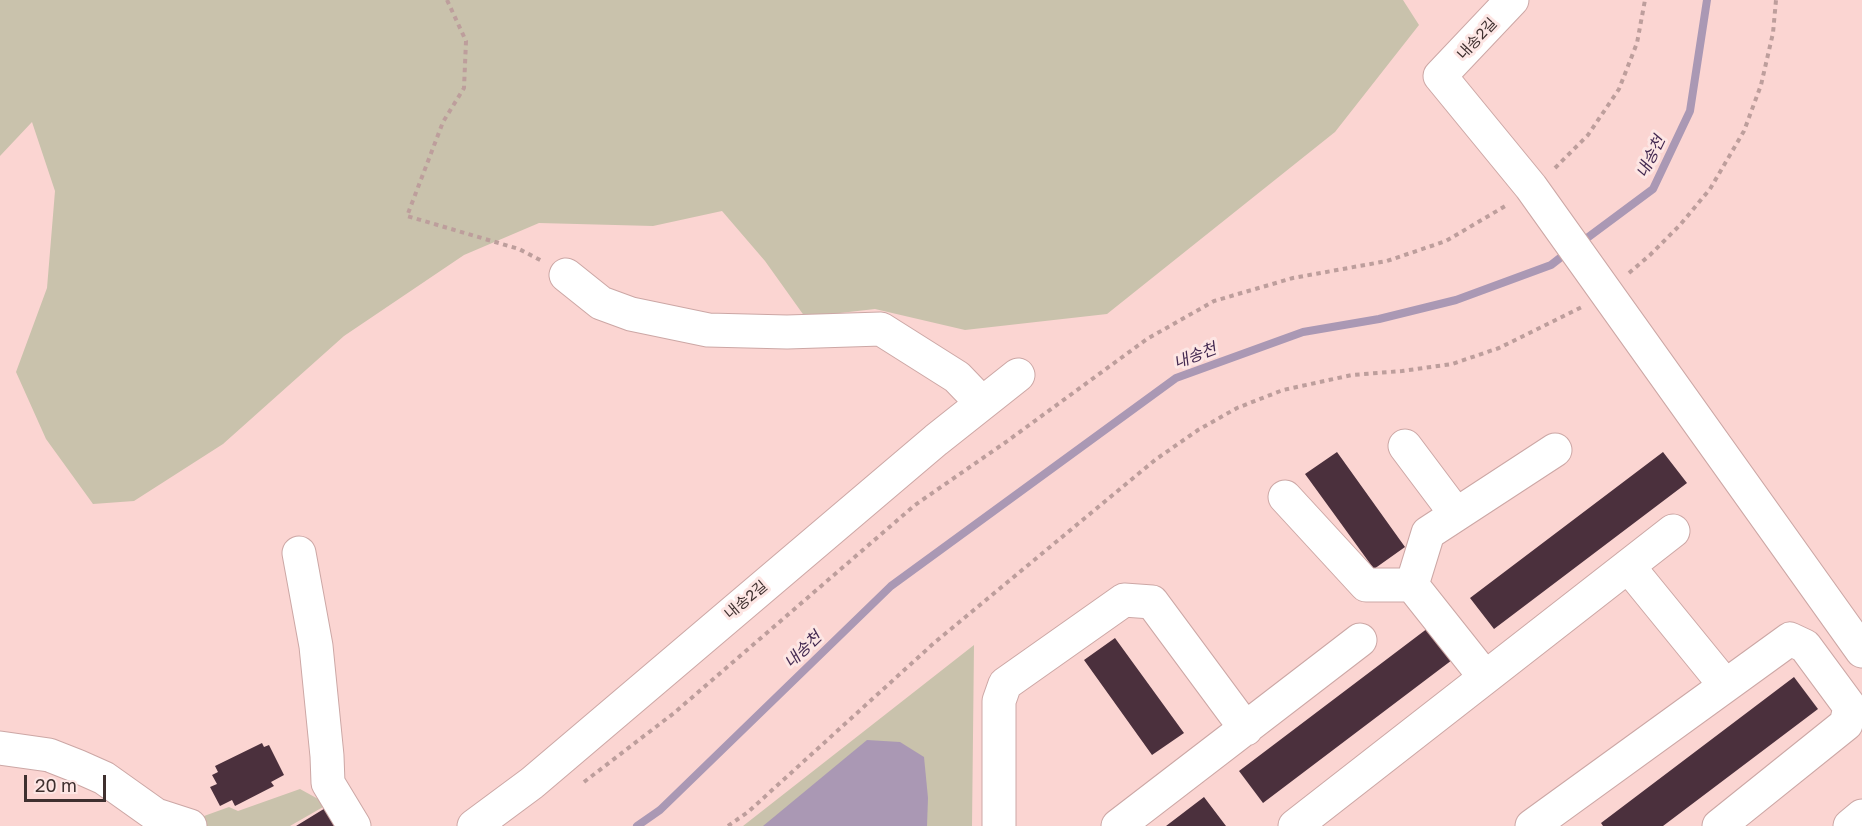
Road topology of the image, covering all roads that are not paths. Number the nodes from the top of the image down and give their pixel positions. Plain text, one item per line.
1 (1512, 0) edge
2 (566, 275) road end
3 (1018, 375) dead end
4 (982, 403) junction
5 (1405, 446) dead end
6 (1555, 450) dead end
7 (1286, 498) dead end
8 (1456, 514) junction
9 (1672, 531) dead end
10 (299, 553) dead end
11 (1628, 566) junction
12 (1412, 585) junction
13 (1360, 640) dead end
14 (1862, 651) edge
15 (1485, 677) junction
16 (1725, 685) junction
17 (1246, 729) junction
18 (0, 748) edge
19 (1862, 816) edge
20 (190, 826) edge
21 (354, 826) edge
22 (474, 826) edge
23 (999, 826) edge
24 (1118, 826) edge
25 (1295, 826) edge
26 (1533, 826) edge
27 (1719, 826) edge
28 (1850, 826) edge

1 - 14 street, 내송2길
2 - 4 street
3 - 4 street, 내송2길
4 - 22 street, 내송2길
5 - 8 street
6 - 8 street
7 - 12 street
8 - 12 street
9 - 11 street
10 - 21 street
11 - 15 street
11 - 16 street
12 - 15 street
13 - 17 street
15 - 25 street
16 - 26 street
16 - 27 street
17 - 23 street
17 - 24 street
18 - 20 street
19 - 28 street

